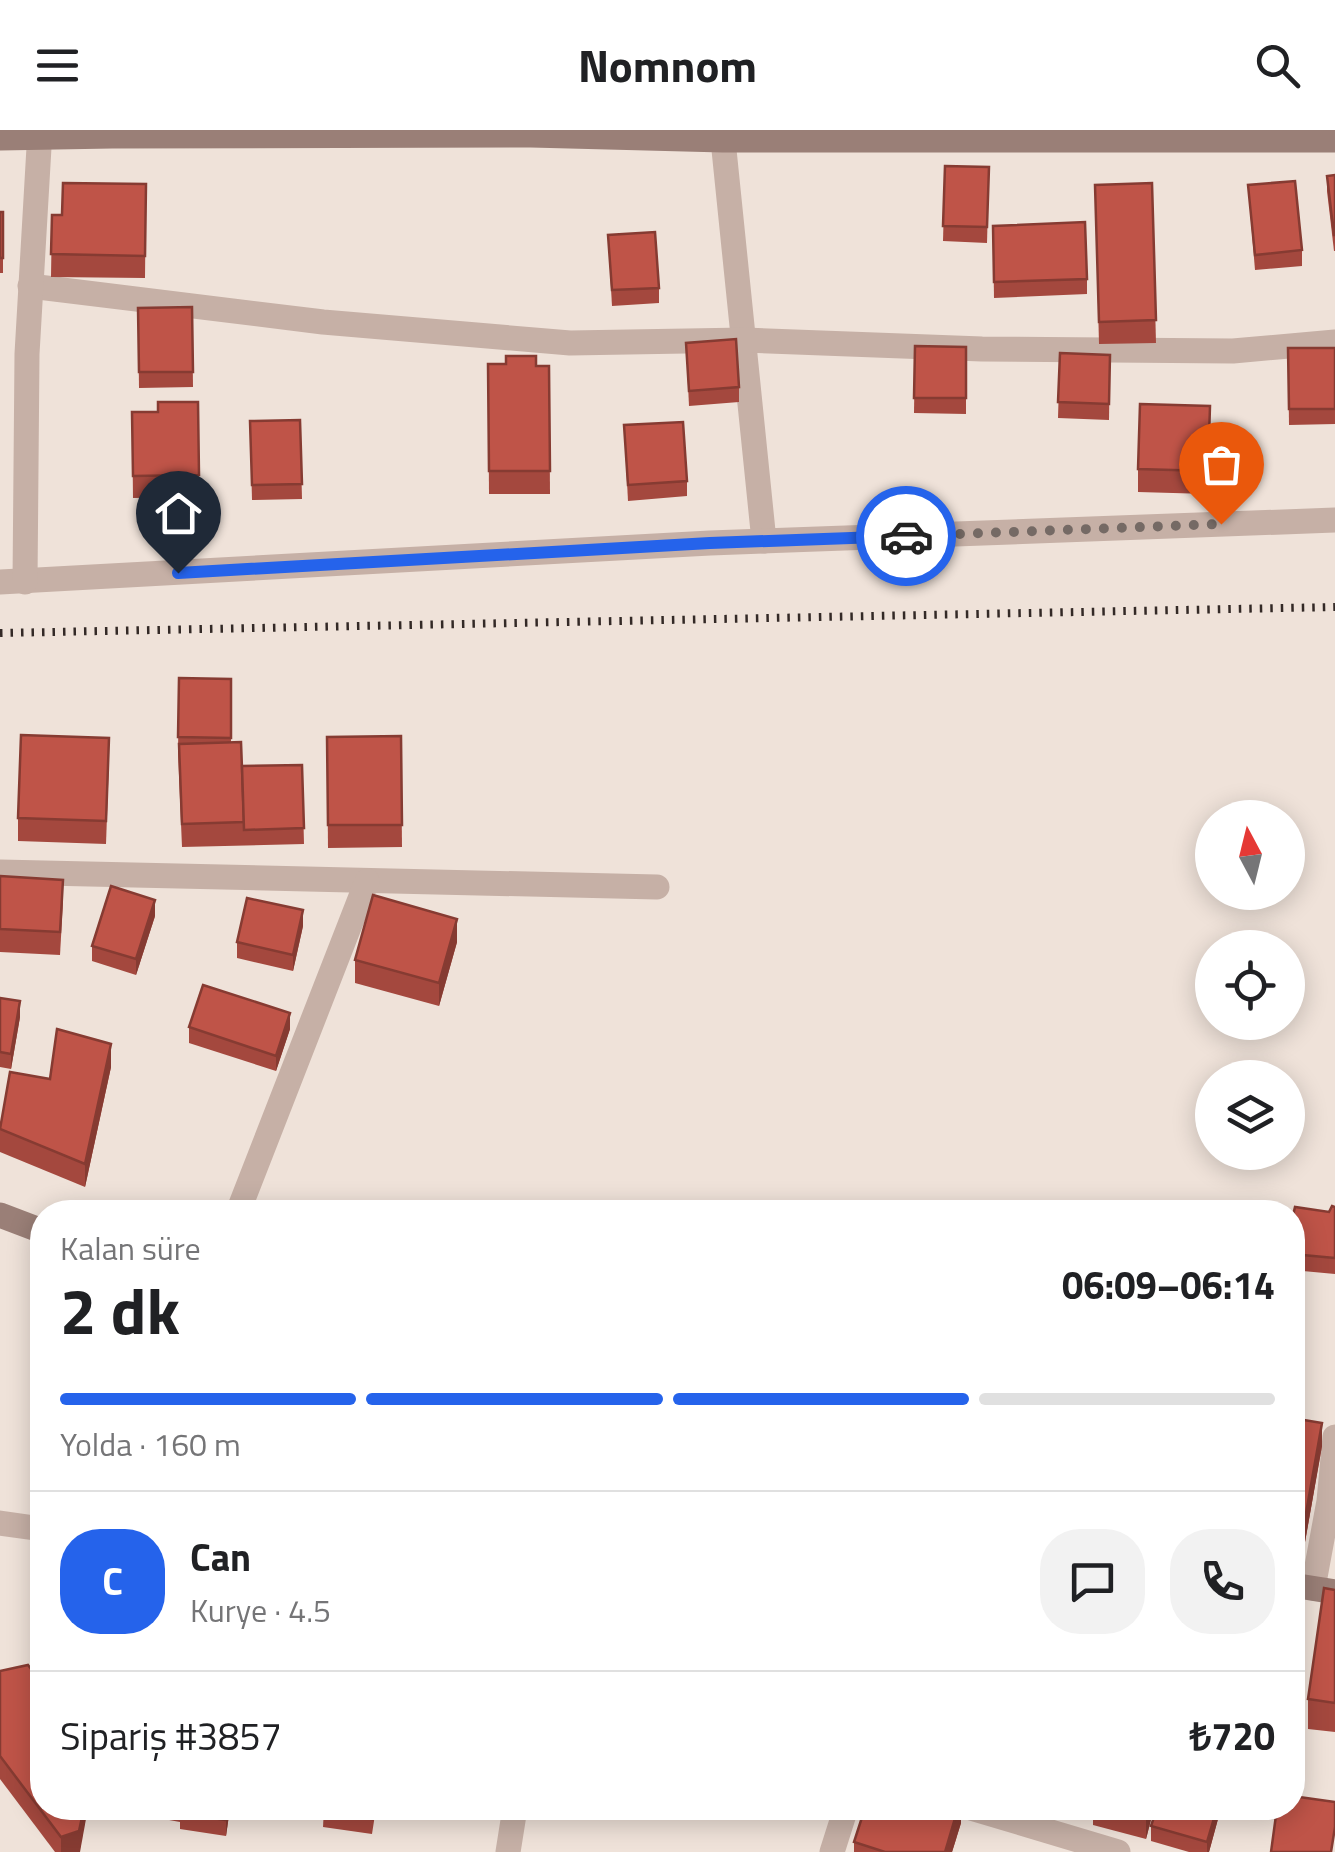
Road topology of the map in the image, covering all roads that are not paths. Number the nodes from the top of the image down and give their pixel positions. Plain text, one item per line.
1 (41, 134) edge
2 (978, 136) edge
3 (0, 138) edge
4 (724, 140) junction
5 (1335, 140) edge
6 (30, 286) junction
7 (745, 340) junction
8 (1335, 342) edge
9 (27, 354) junction
10 (0, 355) edge
11 (1335, 520) edge
12 (764, 541) junction
13 (13, 582) edge
14 (0, 872) edge
15 (367, 881) junction
16 (656, 888) dead end
17 (243, 1200) edge
18 (0, 1215) edge
19 (30, 1226) edge
20 (1335, 1437) edge
21 (0, 1523) edge
22 (30, 1527) edge
23 (1314, 1588) edge
24 (513, 1820) edge
25 (842, 1820) edge
26 (997, 1820) edge
27 (1045, 1842) edge
28 (508, 1852) edge
29 (832, 1852) edge
30 (1118, 1852) edge

1 - 3 street
1 - 4 street
1 - 6 street
2 - 4 street
2 - 5 street
4 - 7 street
6 - 7 street
6 - 9 street
7 - 8 street
7 - 12 street
9 - 10 street
9 - 13 street
11 - 12 street
12 - 13 street
14 - 15 street
15 - 16 street
15 - 17 street
18 - 19 street
20 - 23 street
21 - 22 street
24 - 28 street
25 - 29 street
26 - 27 street
27 - 30 street

